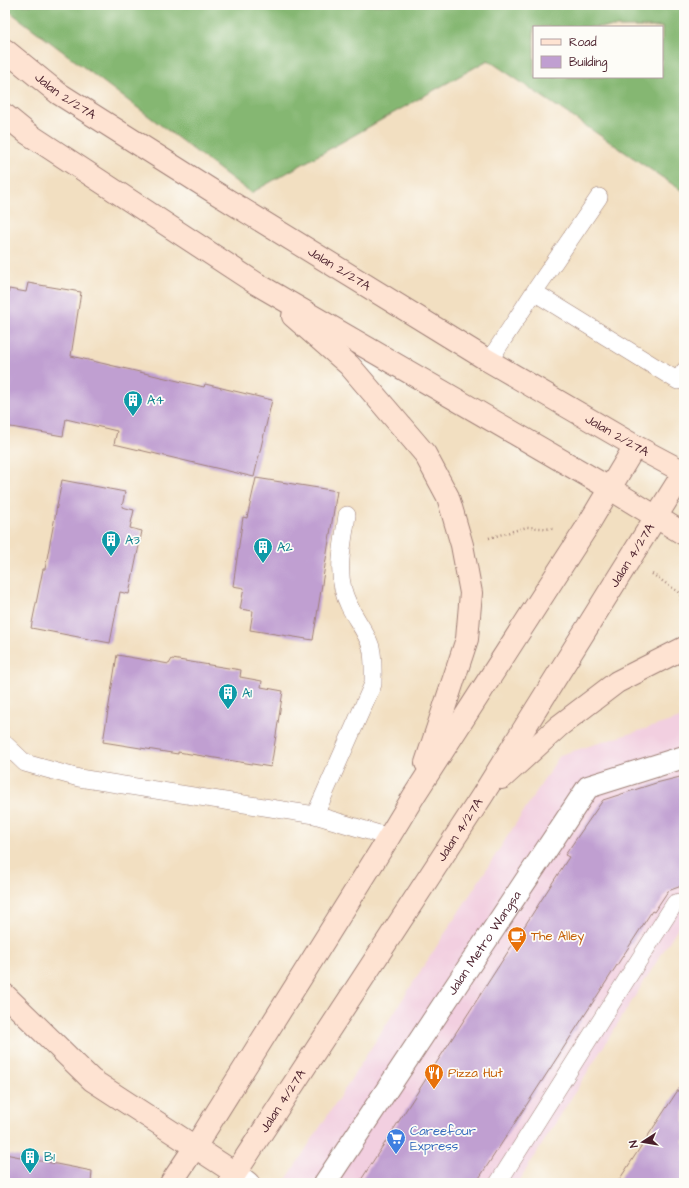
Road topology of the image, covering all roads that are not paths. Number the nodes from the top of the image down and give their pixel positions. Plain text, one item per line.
1 (5, 50) edge
2 (5, 115) edge
3 (599, 197) dead end
4 (257, 284) junction
5 (534, 292) junction
6 (489, 361) junction
7 (684, 371) edge
8 (635, 446) junction
9 (684, 472) edge
10 (609, 488) junction
11 (346, 515) dead end
12 (656, 517) junction
13 (684, 534) edge
14 (684, 648) edge
15 (5, 744) edge
16 (684, 757) edge
17 (415, 794) junction
18 (482, 796) junction
19 (315, 815) junction
20 (389, 838) junction
21 (684, 900) edge
22 (5, 995) edge
23 (195, 1147) junction
24 (237, 1180) edge
25 (171, 1183) edge
26 (325, 1183) edge
27 (498, 1183) edge

1 - 6 main road, Jalan 2/27A
2 - 4 main road
3 - 5 lane
4 - 10 main road
4 - 17 main road
5 - 6 lane
5 - 7 lane
6 - 8 main road, Jalan 2/27A
8 - 9 main road, Jalan 2/27A
8 - 10 main road
9 - 12 main road, Jalan 4/27A
10 - 12 main road
10 - 17 main road
11 - 19 lane
12 - 13 main road
12 - 18 main road, Jalan 4/27A
14 - 18 main road
15 - 19 lane
16 - 26 street, Jalan Metro Wangsa
17 - 20 main road
18 - 24 main road, Jalan 4/27A
19 - 20 lane
20 - 23 main road
21 - 27 lane
22 - 23 main road
23 - 24 main road
23 - 25 main road

